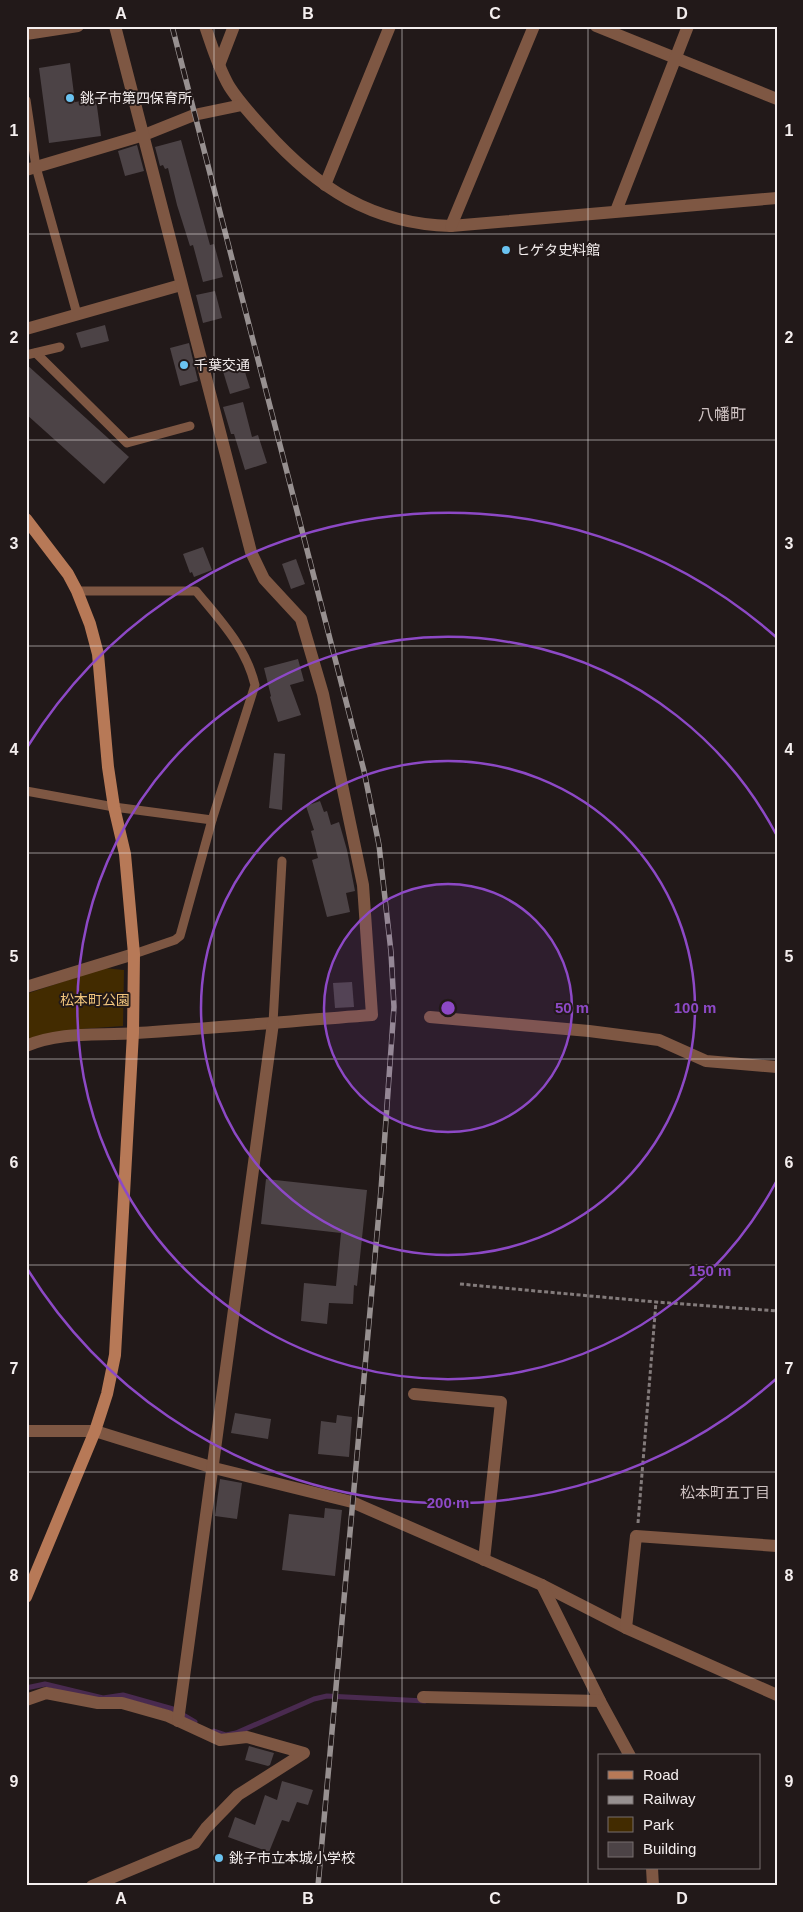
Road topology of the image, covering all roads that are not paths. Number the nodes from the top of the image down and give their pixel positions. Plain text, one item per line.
1 (78, 26) edge
2 (115, 26) edge
3 (205, 26) edge
4 (234, 26) edge
5 (390, 26) edge
6 (534, 26) edge
7 (596, 26) edge
8 (688, 26) edge
9 (26, 34) edge
10 (675, 58) junction
11 (219, 65) junction
12 (777, 99) edge
13 (26, 100) edge
14 (242, 105) junction
15 (144, 135) junction
16 (31, 169) edge
17 (324, 186) junction
18 (777, 198) edge
19 (616, 211) junction
20 (451, 226) junction
21 (181, 285) junction
22 (77, 314) junction
23 (26, 329) edge
24 (60, 347) dead end
25 (36, 353) junction
26 (26, 355) edge
27 (190, 426) dead end
28 (26, 519) edge
29 (78, 591) junction
30 (26, 791) edge
31 (114, 807) junction
32 (212, 820) junction
33 (282, 861) dead end
34 (134, 954) junction
35 (26, 987) edge
36 (430, 1017) dead end
37 (273, 1023) junction
38 (133, 1034) junction
39 (26, 1046) edge
40 (777, 1067) edge
41 (414, 1394) dead end
42 (26, 1431) edge
43 (95, 1431) junction
44 (214, 1468) junction
45 (777, 1546) edge
46 (484, 1560) junction
47 (542, 1584) junction
48 (26, 1597) edge
49 (626, 1628) junction
50 (777, 1695) edge
51 (423, 1697) dead end
52 (26, 1700) edge
53 (600, 1701) junction
54 (178, 1720) junction
55 (629, 1754) edge
56 (652, 1870) edge
57 (92, 1886) edge
58 (653, 1886) edge

1 - 9 street
2 - 15 street
3 - 11 street
4 - 11 street
5 - 17 street
6 - 20 street
7 - 10 street
8 - 10 street
10 - 12 street
10 - 19 street
11 - 14 street
13 - 16 lane
14 - 15 street
14 - 17 street
15 - 16 street
15 - 21 street
16 - 22 lane
17 - 20 street
18 - 19 street
19 - 20 street
21 - 22 street
21 - 37 street
22 - 23 street
24 - 25 lane
25 - 26 lane
25 - 27 lane
28 - 29 street
29 - 31 street
29 - 32 lane
30 - 31 lane
31 - 32 lane
31 - 34 street
32 - 34 lane
33 - 37 lane
34 - 35 street
34 - 38 street
36 - 40 street
37 - 38 street
37 - 44 street
38 - 39 street
38 - 43 street
41 - 46 street
42 - 43 street
43 - 44 street
43 - 48 street
44 - 46 street
44 - 54 street
45 - 49 street
46 - 47 street
47 - 49 street
47 - 53 street
49 - 50 street
51 - 53 street
52 - 54 street
53 - 55 street
54 - 57 street
56 - 58 street

